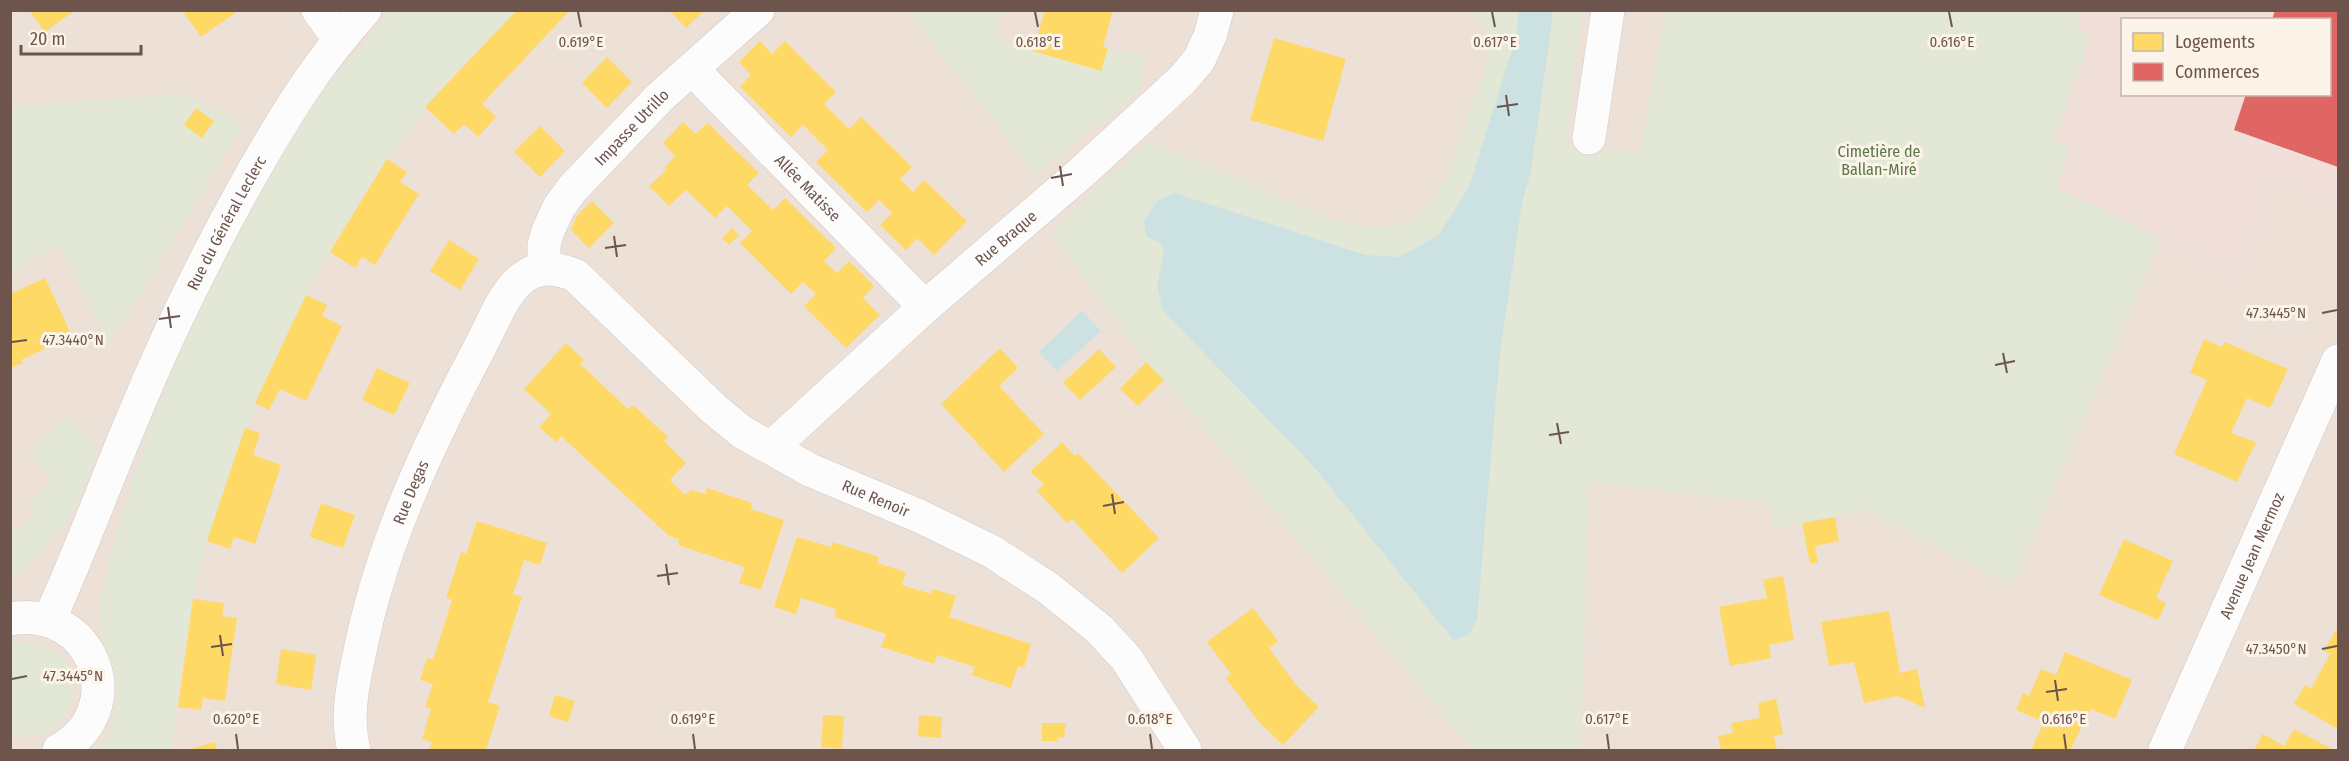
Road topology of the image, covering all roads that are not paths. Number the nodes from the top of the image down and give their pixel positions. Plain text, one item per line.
1 (318, 10) edge
2 (365, 10) edge
3 (758, 10) edge
4 (1217, 10) edge
5 (1608, 10) edge
6 (339, 39) junction
7 (692, 69) junction
8 (1589, 138) dead end
9 (544, 268) junction
10 (925, 307) junction
11 (2338, 361) edge
12 (771, 448) junction
13 (10, 619) edge
14 (49, 620) junction
15 (68, 748) edge
16 (354, 750) edge
17 (1185, 750) edge
18 (2165, 750) edge

1 - 6 street
2 - 6 street, Rue du Général Leclerc
3 - 7 street, Impasse Utrillo
4 - 10 street, Rue Braque
5 - 8 street
6 - 14 street, Rue du Général Leclerc
7 - 9 street, Impasse Utrillo
7 - 10 street, Allée Matisse
9 - 12 street, Rue Renoir
9 - 16 street, Rue Degas
10 - 12 street, Rue Braque
11 - 18 street, Avenue Jean Mermoz
12 - 17 street, Rue Renoir
13 - 14 street
14 - 15 street

